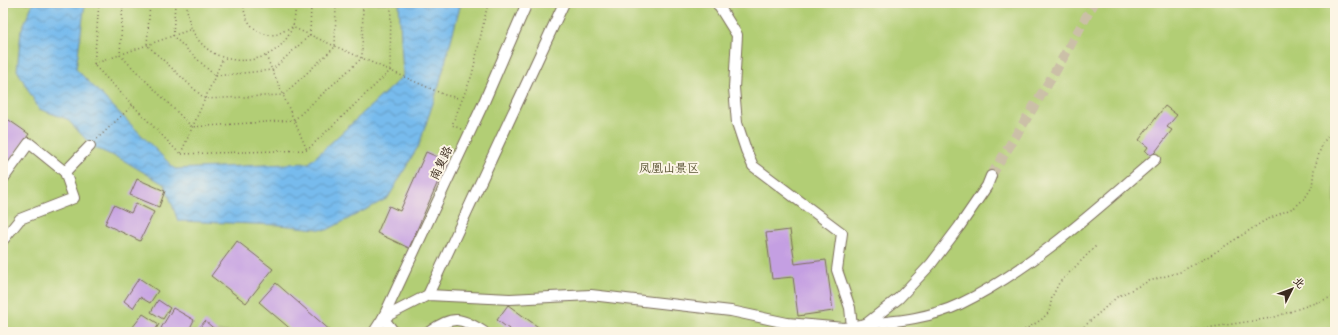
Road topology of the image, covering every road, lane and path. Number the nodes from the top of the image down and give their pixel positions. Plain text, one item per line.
1 (98, 3) edge
2 (123, 3) edge
3 (150, 3) edge
4 (175, 3) edge
5 (188, 3) edge
6 (244, 3) edge
7 (296, 3) edge
8 (311, 3) edge
9 (336, 3) edge
10 (362, 3) edge
11 (390, 3) edge
12 (488, 3) edge
13 (527, 3) edge
14 (564, 3) edge
15 (717, 3) edge
16 (292, 27) junction
17 (192, 29) junction
18 (310, 35) junction
19 (173, 36) junction
20 (147, 45) junction
21 (335, 47) junction
22 (120, 55) junction
23 (266, 56) junction
24 (223, 58) junction
25 (362, 58) junction
26 (94, 64) junction
27 (272, 70) junction
28 (390, 71) junction
29 (215, 76) junction
30 (283, 95) junction
31 (205, 99) junction
32 (463, 99) junction
33 (133, 105) junction
34 (294, 120) junction
35 (192, 127) junction
36 (1335, 127) edge
37 (469, 134) junction
38 (90, 146) joint
39 (307, 150) junction
40 (180, 154) junction
41 (1155, 159) dead end
42 (65, 172) junction
43 (991, 176) tunnel mouth
44 (3, 179) edge
45 (3, 240) edge
46 (1096, 246) dead end
47 (428, 295) junction
48 (1335, 296) edge
49 (383, 318) junction
50 (866, 324) junction
51 (852, 327) junction
52 (374, 332) edge
53 (394, 332) edge
54 (429, 332) edge
55 (484, 332) edge
56 (1021, 332) edge
57 (1078, 332) edge
58 (1180, 332) edge

1 - 26 path
2 - 22 path
3 - 20 path
4 - 19 path
5 - 17 path
6 - 16 path
7 - 16 path
8 - 18 path
9 - 21 path
10 - 25 path
11 - 28 path
12 - 32 path
13 - 37 street, 南复路
14 - 47 street
15 - 51 street
16 - 18 path
16 - 23 path
17 - 19 path
17 - 24 path
18 - 21 path
18 - 27 path
19 - 20 path
19 - 29 path
20 - 22 path
20 - 31 path
21 - 25 path
21 - 30 path
22 - 26 path
22 - 35 path
23 - 24 path
23 - 27 path
24 - 29 path
25 - 28 path
25 - 34 path
26 - 33 path
27 - 29 path
27 - 30 path
28 - 32 path
28 - 39 path
29 - 31 path
30 - 31 path
30 - 34 path
31 - 35 path
32 - 37 path
33 - 38 path
33 - 40 path
34 - 35 path
34 - 39 path
35 - 40 path
36 - 57 path
37 - 49 street, 南复路
38 - 42 street
39 - 40 path
41 - 50 street
42 - 44 street
42 - 45 street
43 - 50 street
46 - 56 path
47 - 49 street
47 - 51 street
48 - 58 path
49 - 52 street, 南复路
49 - 53 street
50 - 51 street
54 - 55 street

